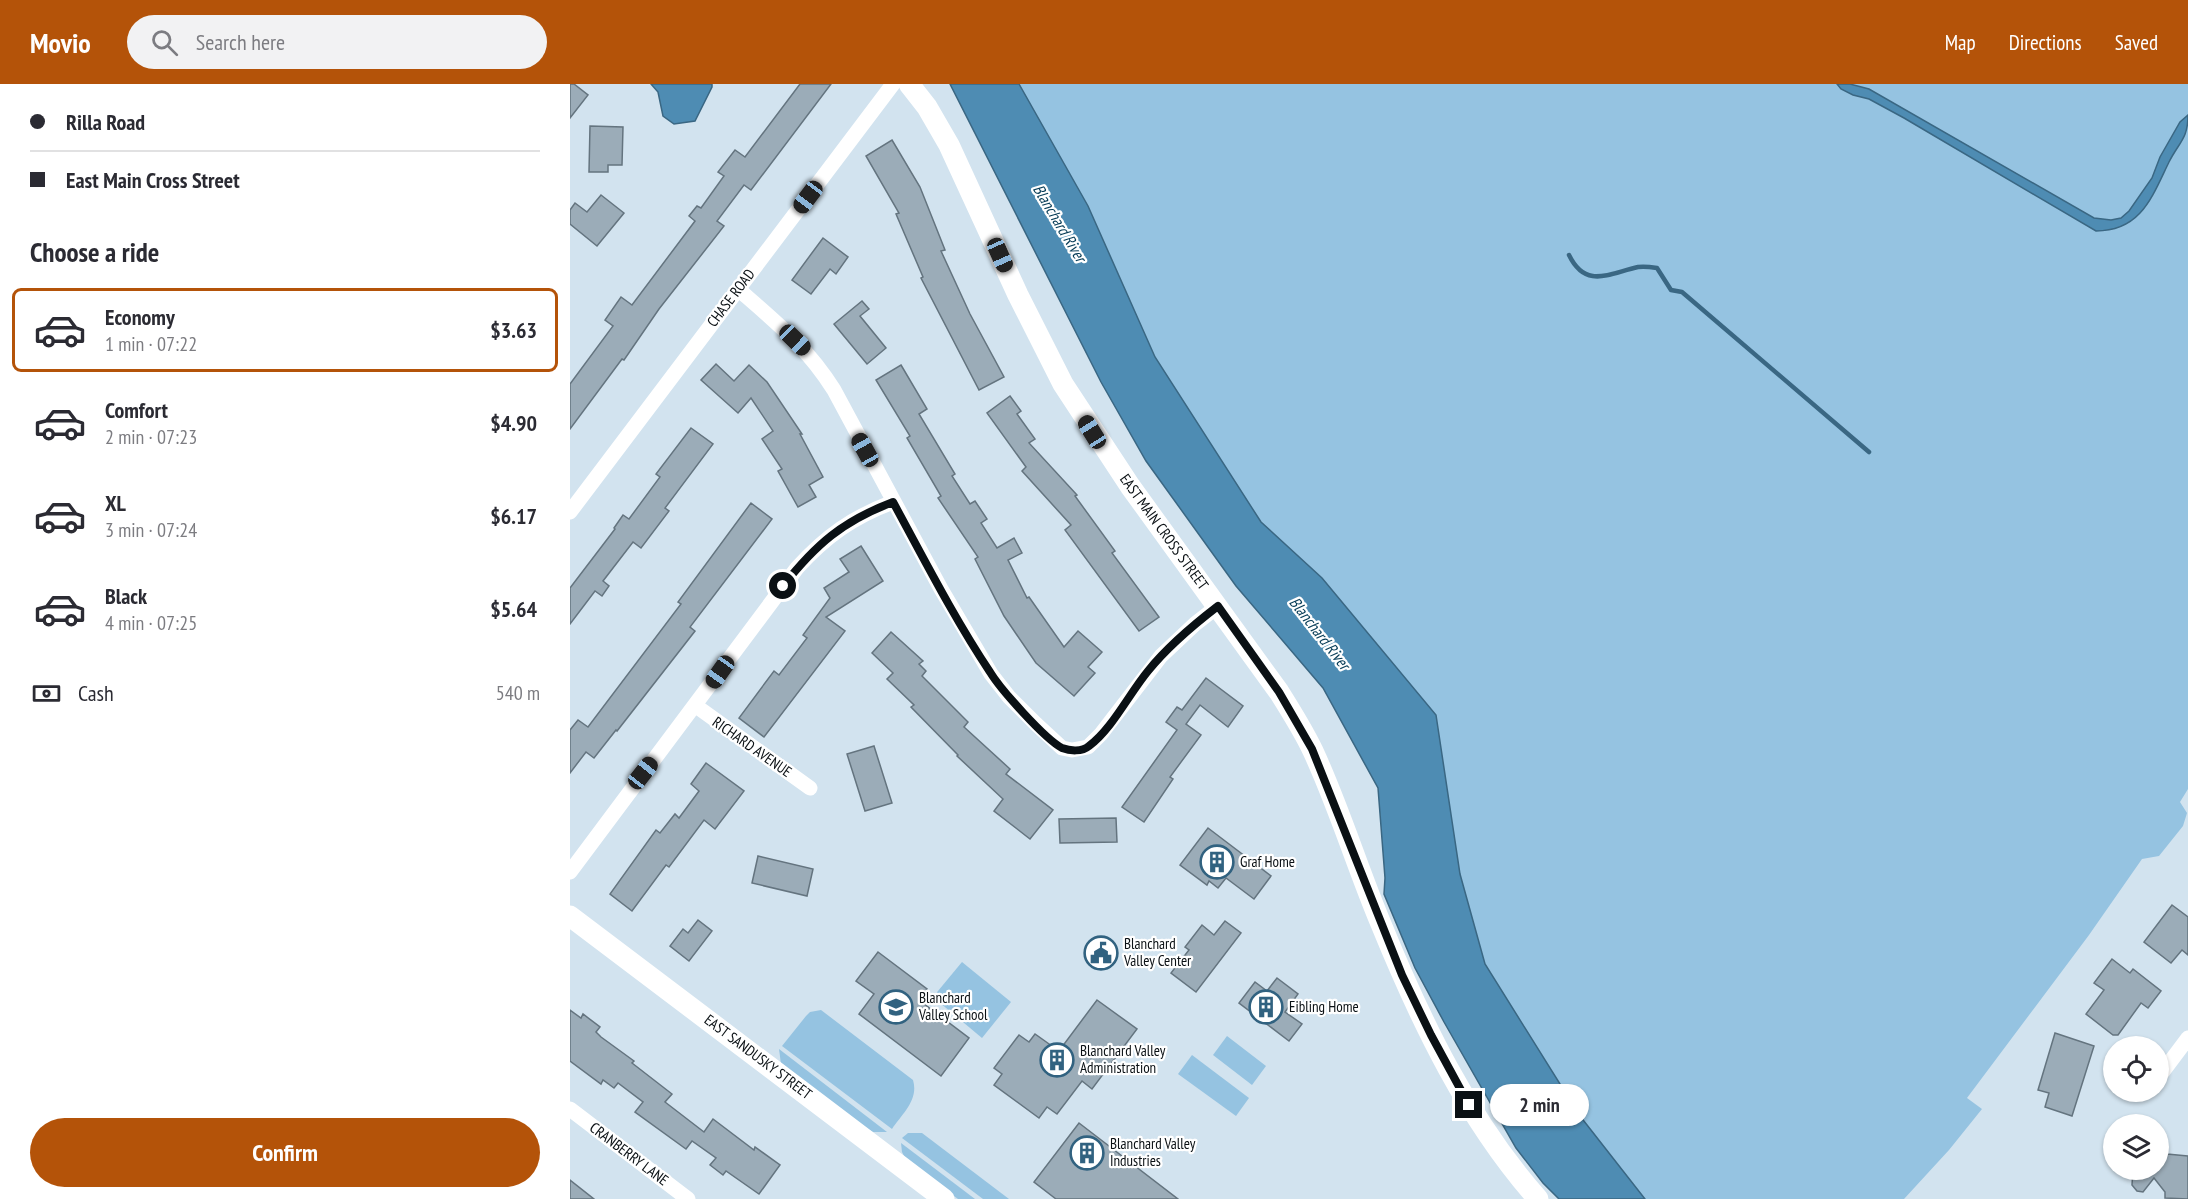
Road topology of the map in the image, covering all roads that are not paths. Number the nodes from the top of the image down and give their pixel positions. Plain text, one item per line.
1 (893, 84) edge
2 (909, 84) edge
3 (738, 289) junction
4 (893, 502) junction
5 (572, 505) edge
6 (1218, 606) junction
7 (696, 706) junction
8 (810, 788) dead end
9 (570, 872) edge
10 (570, 916) edge
11 (2188, 1038) edge
12 (2169, 1063) edge
13 (570, 1109) edge
14 (688, 1199) edge
15 (944, 1199) edge
16 (1538, 1199) edge

1 - 3 street, CHASE ROAD
2 - 6 main road, EAST MAIN CROSS STREET
3 - 4 street
3 - 5 street, CHASE ROAD
4 - 6 street
4 - 7 street
6 - 16 main road, EAST MAIN CROSS STREET
7 - 8 street, RICHARD AVENUE
7 - 9 street
10 - 15 main road, EAST SANDUSKY STREET
11 - 12 street
13 - 14 street, CRANBERRY LANE

